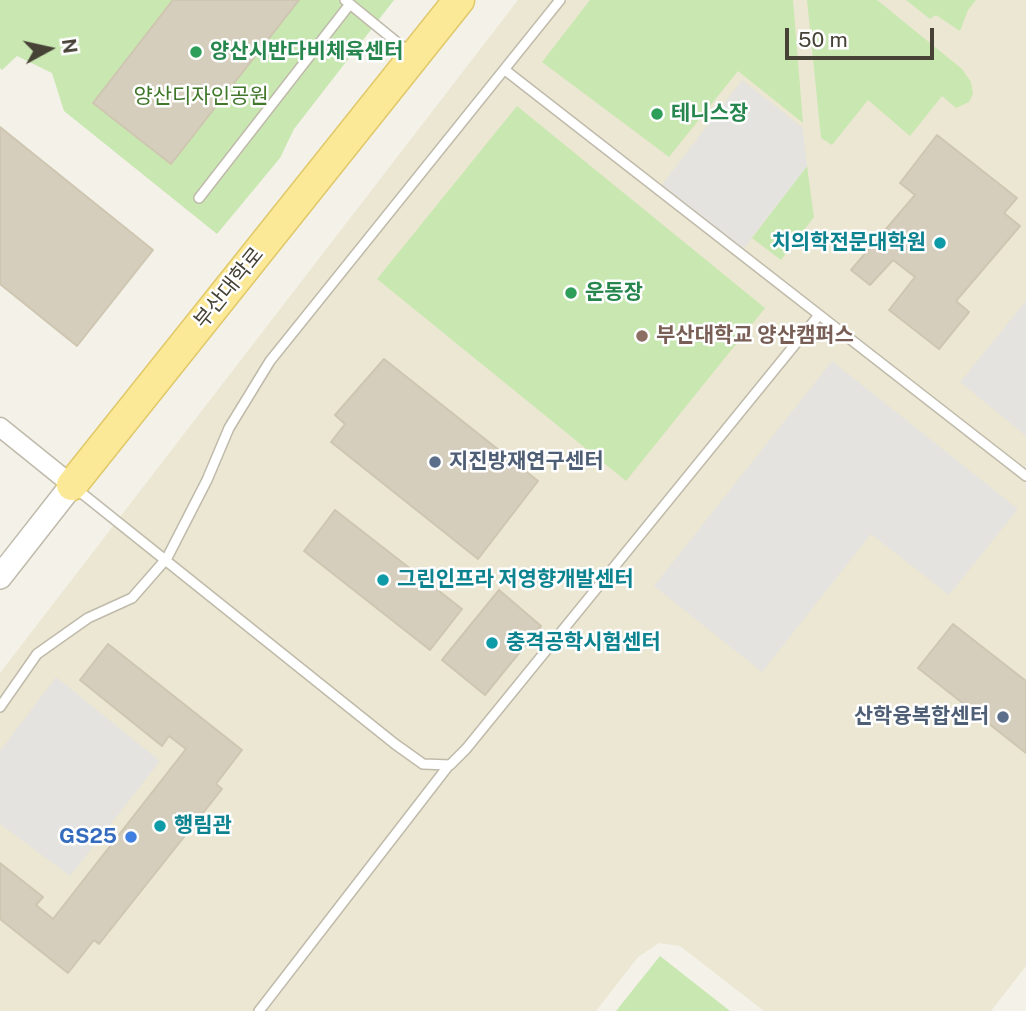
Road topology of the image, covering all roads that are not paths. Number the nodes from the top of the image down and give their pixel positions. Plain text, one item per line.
1 (459, 0) edge
2 (560, 0) edge
3 (347, 2) edge
4 (414, 56) junction
5 (505, 70) junction
6 (199, 198) dead end
7 (819, 315) junction
8 (0, 427) edge
9 (1026, 476) edge
10 (72, 485) junction
11 (167, 558) junction
12 (0, 577) edge
13 (0, 707) edge
14 (449, 765) junction
15 (260, 1011) edge

1 - 4 main road, 부산대학로
2 - 5 lane
3 - 4 lane
3 - 6 lane
4 - 10 main road, 부산대학로
5 - 7 lane
5 - 11 lane
7 - 9 lane
7 - 14 lane
8 - 10 street
10 - 11 lane
10 - 12 street, 부산대학로
11 - 13 lane
11 - 14 lane
14 - 15 lane

